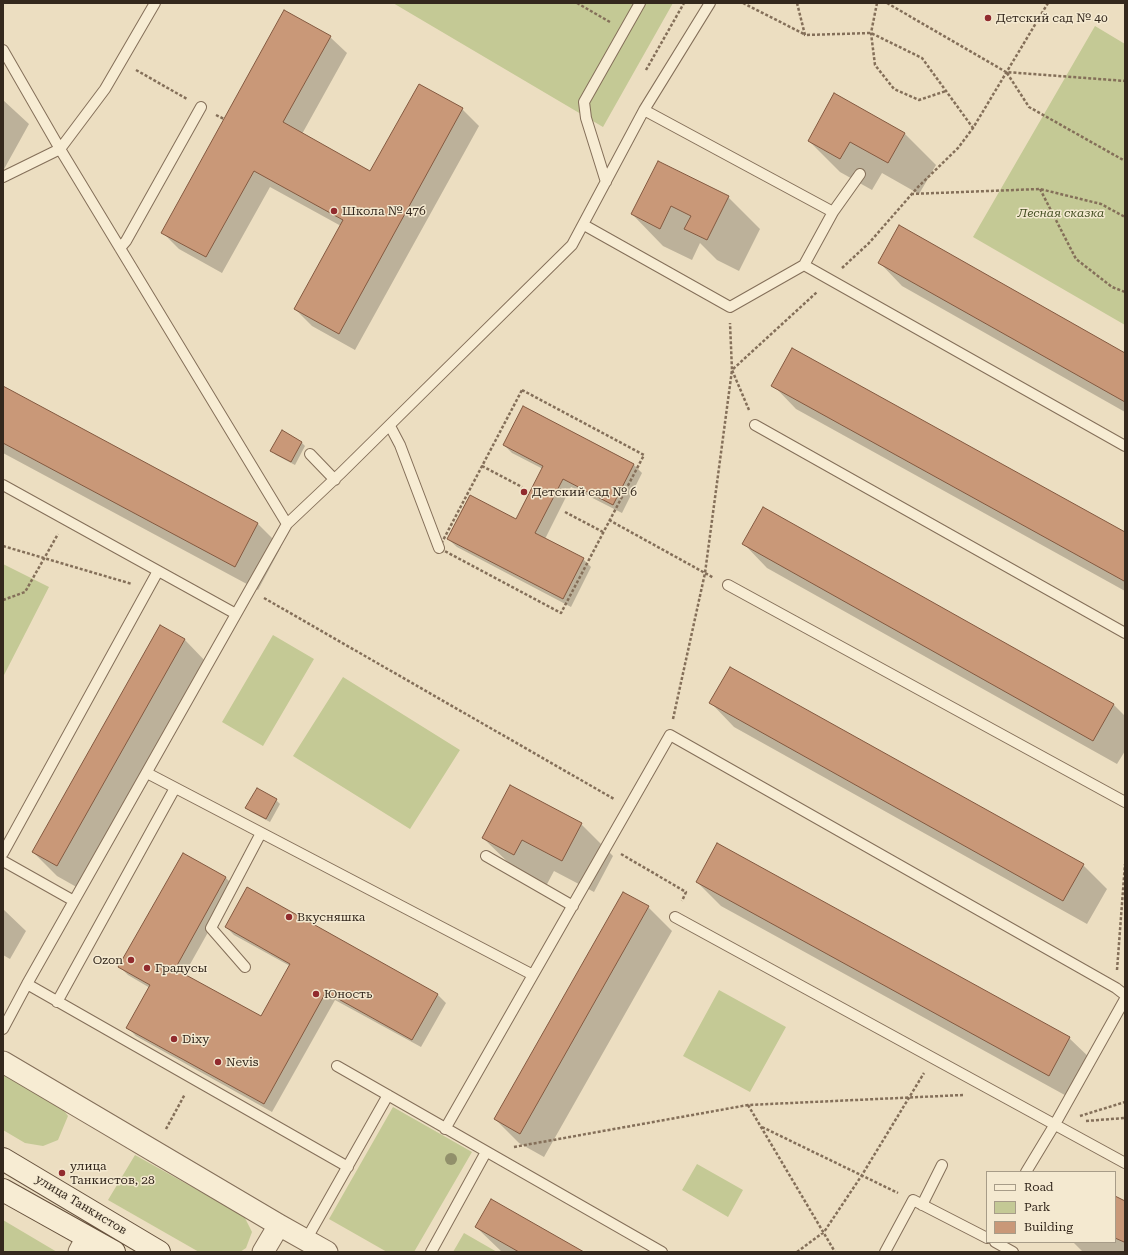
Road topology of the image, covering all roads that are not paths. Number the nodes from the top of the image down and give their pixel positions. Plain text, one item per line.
1 (155, 3) edge
2 (640, 3) edge
3 (710, 3) edge
4 (3, 50) edge
5 (201, 107) road end
6 (644, 110) junction
7 (60, 149) junction
8 (860, 174) dead end
9 (3, 178) edge
10 (606, 182) junction
11 (833, 212) junction
12 (584, 225) junction
13 (120, 248) junction
14 (804, 265) junction
15 (755, 425) road end
16 (390, 426) junction
17 (1125, 446) edge
18 (310, 454) dead end
19 (335, 480) junction
20 (3, 485) edge
21 (288, 524) junction
22 (438, 548) road end
23 (158, 571) junction
24 (728, 585) road end
25 (236, 614) junction
26 (1125, 633) edge
27 (147, 774) junction
28 (175, 788) junction
29 (1125, 802) edge
30 (261, 834) junction
31 (3, 853) edge
32 (486, 856) dead end
33 (3, 861) edge
34 (74, 901) junction
35 (573, 906) junction
36 (675, 917) road end
37 (245, 966) dead end
38 (533, 975) junction
39 (27, 984) junction
40 (1125, 995) edge
41 (1125, 999) edge
42 (57, 1002) junction
43 (3, 1029) edge
44 (3, 1062) edge
45 (337, 1066) dead end
46 (388, 1095) junction
47 (1055, 1124) junction
48 (445, 1129) junction
49 (486, 1152) junction
50 (3, 1158) edge
51 (1125, 1163) edge
52 (942, 1165) dead end
53 (348, 1167) junction
54 (1027, 1171) edge
55 (3, 1190) edge
56 (917, 1202) junction
57 (279, 1225) junction
58 (986, 1237) edge
59 (306, 1240) junction
60 (997, 1243) edge
61 (83, 1244) edge
62 (114, 1252) edge
63 (159, 1252) edge
64 (263, 1252) edge
65 (327, 1252) edge
66 (432, 1252) edge
67 (662, 1252) edge
68 (885, 1252) edge
69 (1013, 1252) edge

1 - 7 lane
2 - 10 lane
3 - 6 lane
4 - 7 lane
5 - 13 lane
6 - 10 lane
6 - 11 lane
7 - 9 lane
7 - 13 lane
8 - 11 lane
10 - 12 lane
11 - 14 lane
12 - 14 lane
12 - 16 lane
13 - 21 lane
14 - 17 lane
15 - 26 lane
16 - 19 lane
16 - 22 lane
18 - 19 lane
19 - 21 lane
20 - 23 lane
21 - 25 lane
23 - 25 lane
23 - 31 lane
24 - 29 lane
25 - 27 lane
27 - 28 lane
27 - 34 lane
28 - 30 lane
28 - 42 lane
30 - 37 lane
30 - 38 lane
32 - 35 lane
33 - 34 lane
34 - 39 lane
35 - 38 lane
35 - 40 lane
36 - 47 lane
38 - 48 lane
39 - 42 lane
39 - 43 lane
41 - 47 lane
42 - 53 lane
44 - 57 street
45 - 46 lane
46 - 48 lane
46 - 53 lane
47 - 51 lane
47 - 54 lane
48 - 49 lane
49 - 66 lane
49 - 67 lane
50 - 63 main road, улица Танкистов
52 - 56 lane
53 - 59 lane
55 - 61 main road, улица Танкистов
56 - 58 lane
56 - 68 lane
57 - 59 street
57 - 64 street
59 - 65 street
60 - 69 lane
61 - 62 main road, улица Танкистов

